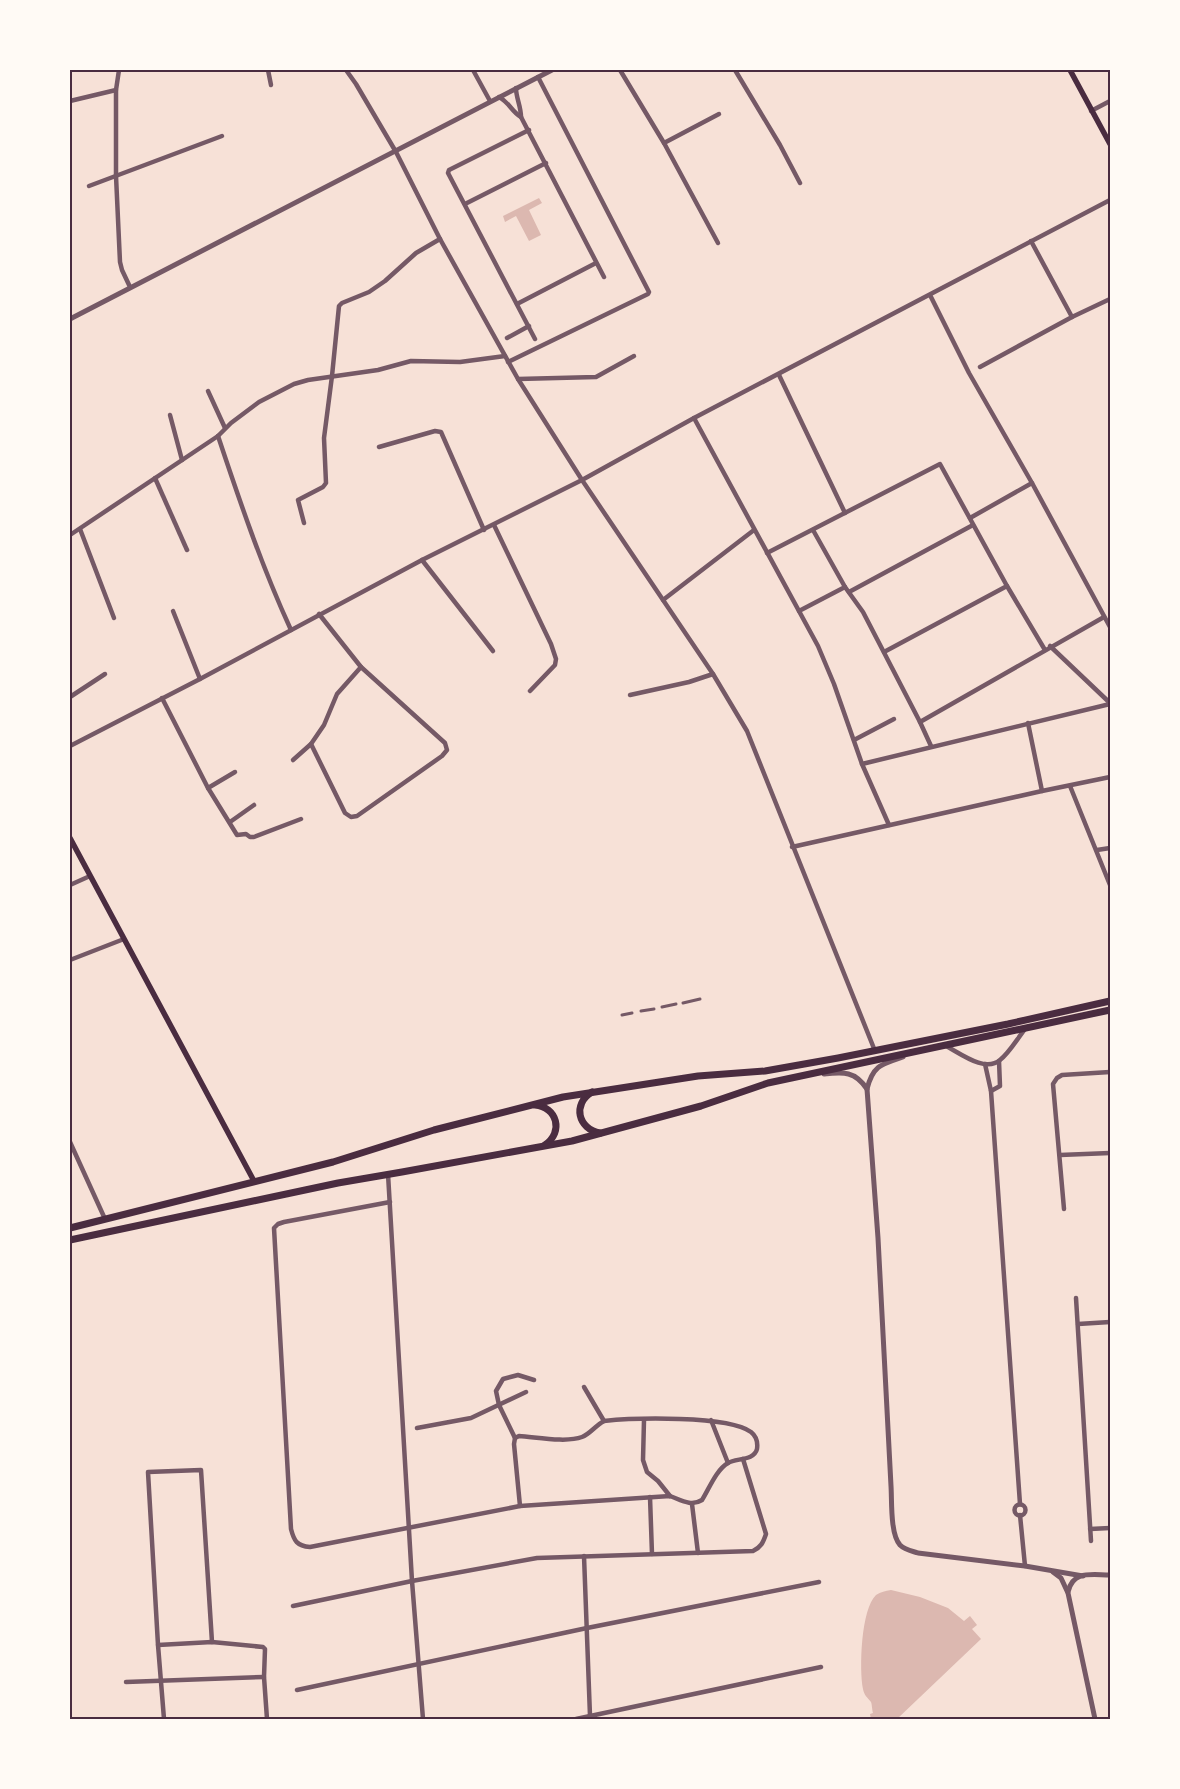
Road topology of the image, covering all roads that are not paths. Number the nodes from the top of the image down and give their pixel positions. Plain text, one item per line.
1 (119, 70) edge
2 (268, 70) edge
3 (346, 70) edge
4 (473, 70) edge
5 (551, 70) edge
6 (620, 70) edge
7 (735, 70) edge
8 (1070, 70) edge
9 (538, 77) junction
10 (271, 85) dead end
11 (516, 88) junction
12 (116, 90) junction
13 (499, 97) junction
14 (70, 101) edge
15 (490, 101) junction
16 (1110, 101) edge
17 (521, 108) junction
18 (1091, 111) junction
19 (514, 112) junction
20 (718, 114) dead end
21 (521, 117) junction
22 (529, 130) junction
23 (222, 136) dead end
24 (664, 143) junction
25 (1110, 144) edge
26 (396, 152) junction
27 (546, 163) junction
28 (116, 176) junction
29 (800, 183) dead end
30 (89, 186) dead end
31 (1110, 200) edge
32 (465, 204) junction
33 (440, 239) junction
34 (1031, 241) junction
35 (718, 243) dead end
36 (596, 263) junction
37 (604, 277) dead end
38 (130, 287) junction
39 (930, 295) junction
40 (1110, 299) edge
41 (517, 304) junction
42 (71, 316) edge
43 (1072, 317) junction
44 (529, 326) junction
45 (507, 338) dead end
46 (535, 339) dead end
47 (506, 356) junction
48 (634, 356) dead end
49 (508, 362) junction
50 (980, 367) dead end
51 (779, 375) junction
52 (332, 376) junction
53 (518, 379) junction
54 (208, 391) dead end
55 (170, 415) dead end
56 (694, 418) junction
57 (225, 428) junction
58 (218, 436) junction
59 (379, 447) dead end
60 (182, 460) junction
61 (155, 478) junction
62 (582, 480) junction
63 (1032, 483) junction
64 (845, 513) junction
65 (970, 518) junction
66 (304, 523) dead end
67 (494, 525) junction
68 (973, 525) junction
69 (80, 529) junction
70 (484, 530) junction
71 (754, 530) junction
72 (813, 530) junction
73 (70, 535) edge
74 (187, 550) dead end
75 (767, 553) junction
76 (422, 560) junction
77 (1007, 586) junction
78 (845, 587) junction
79 (849, 592) junction
80 (663, 600) junction
81 (173, 611) dead end
82 (799, 611) junction
83 (319, 614) junction
84 (1104, 617) junction
85 (114, 618) dead end
86 (1110, 627) edge
87 (291, 630) junction
88 (1050, 646) junction
89 (1045, 650) junction
90 (493, 651) dead end
91 (884, 652) junction
92 (361, 667) junction
93 (105, 674) dead end
94 (713, 674) junction
95 (200, 679) junction
96 (530, 691) dead end
97 (630, 695) dead end
98 (70, 697) edge
99 (162, 698) junction
100 (1110, 703) edge
101 (894, 719) dead end
102 (920, 722) junction
103 (1028, 723) junction
104 (854, 740) junction
105 (310, 744) junction
106 (70, 746) edge
107 (931, 746) junction
108 (293, 760) dead end
109 (862, 764) junction
110 (235, 772) dead end
111 (1110, 778) edge
112 (1070, 786) junction
113 (208, 788) junction
114 (1042, 791) junction
115 (254, 805) dead end
116 (301, 819) dead end
117 (230, 822) junction
118 (890, 825) junction
119 (70, 838) edge
120 (792, 847) junction
121 (1110, 848) edge
122 (1097, 850) junction
123 (90, 876) junction
124 (70, 885) edge
125 (1110, 885) edge
126 (124, 939) junction
127 (70, 960) edge
128 (700, 999) dead end
129 (1110, 1001) edge
130 (683, 1003) dead end
131 (676, 1004) dead end
132 (662, 1007) dead end
133 (654, 1009) dead end
134 (1110, 1010) edge
135 (642, 1011) dead end
136 (632, 1013) dead end
137 (622, 1015) dead end
138 (1026, 1028) junction
139 (946, 1046) junction
140 (875, 1051) junction
141 (921, 1051) junction
142 (999, 1061) junction
143 (985, 1064) junction
144 (1110, 1072) edge
145 (810, 1074) junction
146 (867, 1089) junction
147 (597, 1090) junction
148 (991, 1091) junction
149 (531, 1105) junction
150 (607, 1132) junction
151 (70, 1142) edge
152 (540, 1147) junction
153 (1110, 1153) edge
154 (1060, 1155) junction
155 (388, 1174) junction
156 (254, 1181) junction
157 (390, 1202) junction
158 (1064, 1209) dead end
159 (105, 1219) junction
160 (70, 1228) edge
161 (70, 1240) edge
162 (1076, 1298) dead end
163 (1110, 1322) edge
164 (1078, 1324) junction
165 (534, 1380) dead end
166 (584, 1387) dead end
167 (526, 1392) dead end
168 (498, 1405) junction
169 (644, 1420) junction
170 (711, 1420) junction
171 (604, 1421) junction
172 (417, 1428) dead end
173 (515, 1438) junction
174 (743, 1459) junction
175 (728, 1463) junction
176 (670, 1496) junction
177 (650, 1497) junction
178 (692, 1504) junction
179 (520, 1506) junction
180 (409, 1527) junction
181 (1110, 1528) edge
182 (1090, 1529) junction
183 (1091, 1541) dead end
184 (698, 1553) junction
185 (652, 1554) junction
186 (584, 1556) junction
187 (1025, 1566) junction
188 (1045, 1570) junction
189 (1110, 1575) edge
190 (1083, 1576) junction
191 (412, 1581) junction
192 (819, 1582) dead end
193 (1068, 1593) junction
194 (293, 1606) dead end
195 (587, 1628) junction
196 (212, 1642) junction
197 (158, 1645) junction
198 (420, 1664) junction
199 (821, 1667) dead end
200 (264, 1677) junction
201 (161, 1681) junction
202 (126, 1682) dead end
203 (297, 1690) dead end
204 (590, 1716) junction
205 (164, 1719) edge
206 (267, 1719) edge
207 (423, 1719) edge
208 (576, 1719) edge
209 (1095, 1719) edge

1 - 12 street
2 - 10 street
3 - 26 street
4 - 15 street
5 - 9 street
6 - 24 street
7 - 29 street
8 - 18 main road
9 - 11 street
9 - 49 street
11 - 13 street
11 - 17 street
12 - 14 street
12 - 28 street
13 - 15 street
13 - 19 street
15 - 26 street
16 - 18 street
17 - 19 street
17 - 21 street
18 - 25 main road
19 - 21 street
20 - 24 street
21 - 22 street
22 - 27 street
22 - 32 street
23 - 28 street
24 - 35 street
26 - 33 street
26 - 38 street
27 - 32 street
27 - 36 street
28 - 30 street
28 - 38 street
31 - 34 street
32 - 41 street
33 - 47 street
33 - 52 street
34 - 39 street
34 - 43 street
36 - 37 street
36 - 41 street
38 - 42 street
39 - 51 street
39 - 63 street
40 - 43 street
41 - 44 street
43 - 50 street
44 - 45 street
44 - 46 street
47 - 49 street
47 - 52 street
48 - 53 street
49 - 53 street
51 - 56 street
51 - 64 street
52 - 57 street
52 - 66 street
53 - 62 street
54 - 57 street
55 - 60 street
56 - 62 street
56 - 71 street
57 - 58 street
58 - 60 street
58 - 87 street
59 - 70 street
60 - 61 street
61 - 69 street
61 - 74 street
62 - 67 street
62 - 80 street
63 - 65 street
63 - 84 street
64 - 65 street
64 - 72 street
65 - 68 street
67 - 70 street
67 - 96 street
68 - 77 street
68 - 79 street
69 - 73 street
69 - 85 street
70 - 76 street
71 - 75 street
71 - 80 street
72 - 75 street
72 - 78 street
75 - 82 street
76 - 83 street
76 - 90 street
77 - 89 street
77 - 91 street
78 - 79 street
78 - 82 street
79 - 91 street
80 - 94 street
81 - 95 street
82 - 104 street
83 - 87 street
83 - 92 street
84 - 86 street
84 - 88 street
87 - 95 street
88 - 89 street
88 - 100 street
89 - 102 street
91 - 102 street
92 - 105 street
92 - 105 street
93 - 98 street
94 - 97 street
94 - 120 street
95 - 99 street
99 - 106 street
99 - 113 street
100 - 103 street
101 - 104 street
102 - 107 street
103 - 107 street
103 - 114 street
104 - 109 street
105 - 108 street
107 - 109 street
109 - 118 street
110 - 113 street
111 - 112 street
112 - 114 street
112 - 122 street
113 - 117 street
114 - 118 street
115 - 117 street
116 - 117 street
118 - 120 street
119 - 123 main road
120 - 140 street
121 - 122 street
122 - 125 street
123 - 124 street
123 - 126 main road
126 - 127 street
126 - 156 main road
128 - 130 street
129 - 140 highway
131 - 132 street
133 - 135 street
134 - 138 highway
136 - 137 street
138 - 139 highway
138 - 142 street
139 - 141 highway
139 - 143 street
140 - 147 highway
141 - 145 highway
141 - 146 street
142 - 143 street
142 - 148 street
143 - 148 street
144 - 154 street
145 - 146 street
145 - 150 highway
146 - 187 street
147 - 149 highway
147 - 150 highway
148 - 187 street
149 - 152 highway
149 - 156 highway
150 - 152 highway
151 - 159 street
152 - 155 highway
153 - 154 street
154 - 158 street
155 - 157 street
155 - 161 highway
156 - 159 highway
157 - 180 street
157 - 180 street
159 - 160 highway
162 - 164 street
163 - 164 street
164 - 182 street
165 - 168 street
166 - 171 street
167 - 168 street
168 - 172 street
168 - 173 street
169 - 170 street
169 - 171 street
169 - 176 street
170 - 174 street
170 - 175 street
171 - 173 street
173 - 179 street
174 - 175 street
174 - 184 street
175 - 178 street
176 - 177 street
176 - 178 street
177 - 179 street
177 - 185 street
178 - 184 street
179 - 180 street
180 - 191 street
181 - 182 street
182 - 183 street
184 - 185 street
185 - 186 street
186 - 191 street
186 - 195 street
187 - 188 street
188 - 190 street
188 - 193 street
189 - 190 street
190 - 193 street
191 - 194 street
191 - 198 street
192 - 195 street
193 - 209 street
195 - 198 street
195 - 204 street
196 - 197 street
196 - 197 street
196 - 200 street
197 - 201 street
198 - 203 street
198 - 207 street
199 - 204 street
200 - 201 street
200 - 206 street
201 - 202 street
201 - 205 street
204 - 208 street

